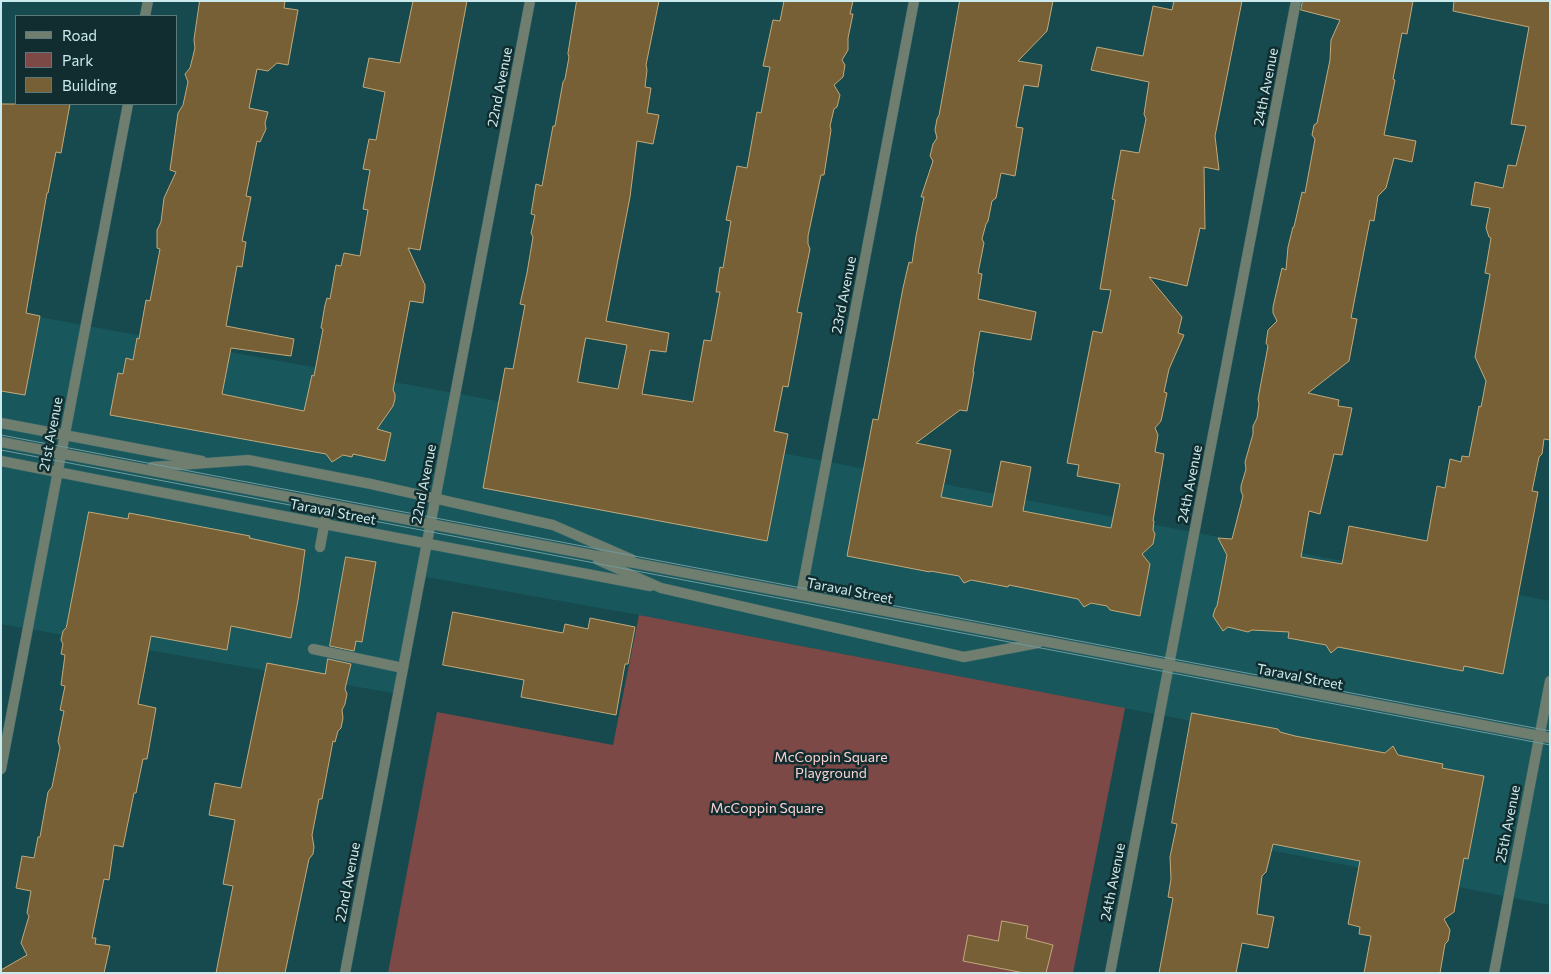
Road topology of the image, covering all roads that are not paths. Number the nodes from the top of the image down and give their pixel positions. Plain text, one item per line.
1 (148, 1) edge
2 (530, 1) edge
3 (914, 1) edge
4 (1296, 1) edge
5 (145, 15) edge
6 (128, 105) edge
7 (1, 423) edge
8 (65, 435) junction
9 (1, 442) edge
10 (61, 454) junction
11 (1, 461) edge
12 (210, 463) junction
13 (135, 468) junction
14 (58, 472) junction
15 (436, 498) junction
16 (328, 505) junction
17 (324, 524) junction
18 (430, 524) junction
19 (427, 544) junction
20 (320, 547) dead end
21 (581, 553) junction
22 (648, 566) junction
23 (661, 588) junction
24 (801, 595) junction
25 (1046, 642) junction
26 (313, 649) dead end
27 (1168, 666) junction
28 (403, 668) junction
29 (1550, 681) edge
30 (1544, 737) edge
31 (1, 769) edge
32 (345, 973) edge
33 (1110, 973) edge
34 (1494, 973) edge

1 - 5 street
2 - 15 street, 22nd Avenue
3 - 24 street, 23rd Avenue
4 - 27 street, 24th Avenue
6 - 8 street, 21st Avenue
7 - 8 street, Taraval Street
8 - 10 street, 21st Avenue
8 - 12 street, Taraval Street
9 - 10 street, Taraval Street
10 - 13 street, Taraval Street
10 - 14 street, 21st Avenue
11 - 14 street, Taraval Street
12 - 13 street, Taraval Street
12 - 15 street, Taraval Street
13 - 16 street, Taraval Street
14 - 17 street, Taraval Street
14 - 31 street, 21st Avenue
15 - 18 street, 22nd Avenue
15 - 22 street, Taraval Street
16 - 17 street
16 - 18 street, Taraval Street
17 - 19 street, Taraval Street
17 - 20 street
18 - 19 street, 22nd Avenue
18 - 21 street, Taraval Street
19 - 23 street, Taraval Street
19 - 28 street, 22nd Avenue
21 - 22 street, Taraval Street
21 - 23 street, Taraval Street
22 - 24 street, Taraval Street
23 - 25 street, Taraval Street
24 - 25 street, Taraval Street
25 - 27 street, Taraval Street
26 - 28 street
27 - 30 street, Taraval Street
27 - 33 street, 24th Avenue
28 - 32 street, 22nd Avenue
29 - 30 street, 25th Avenue
30 - 34 street, 25th Avenue

